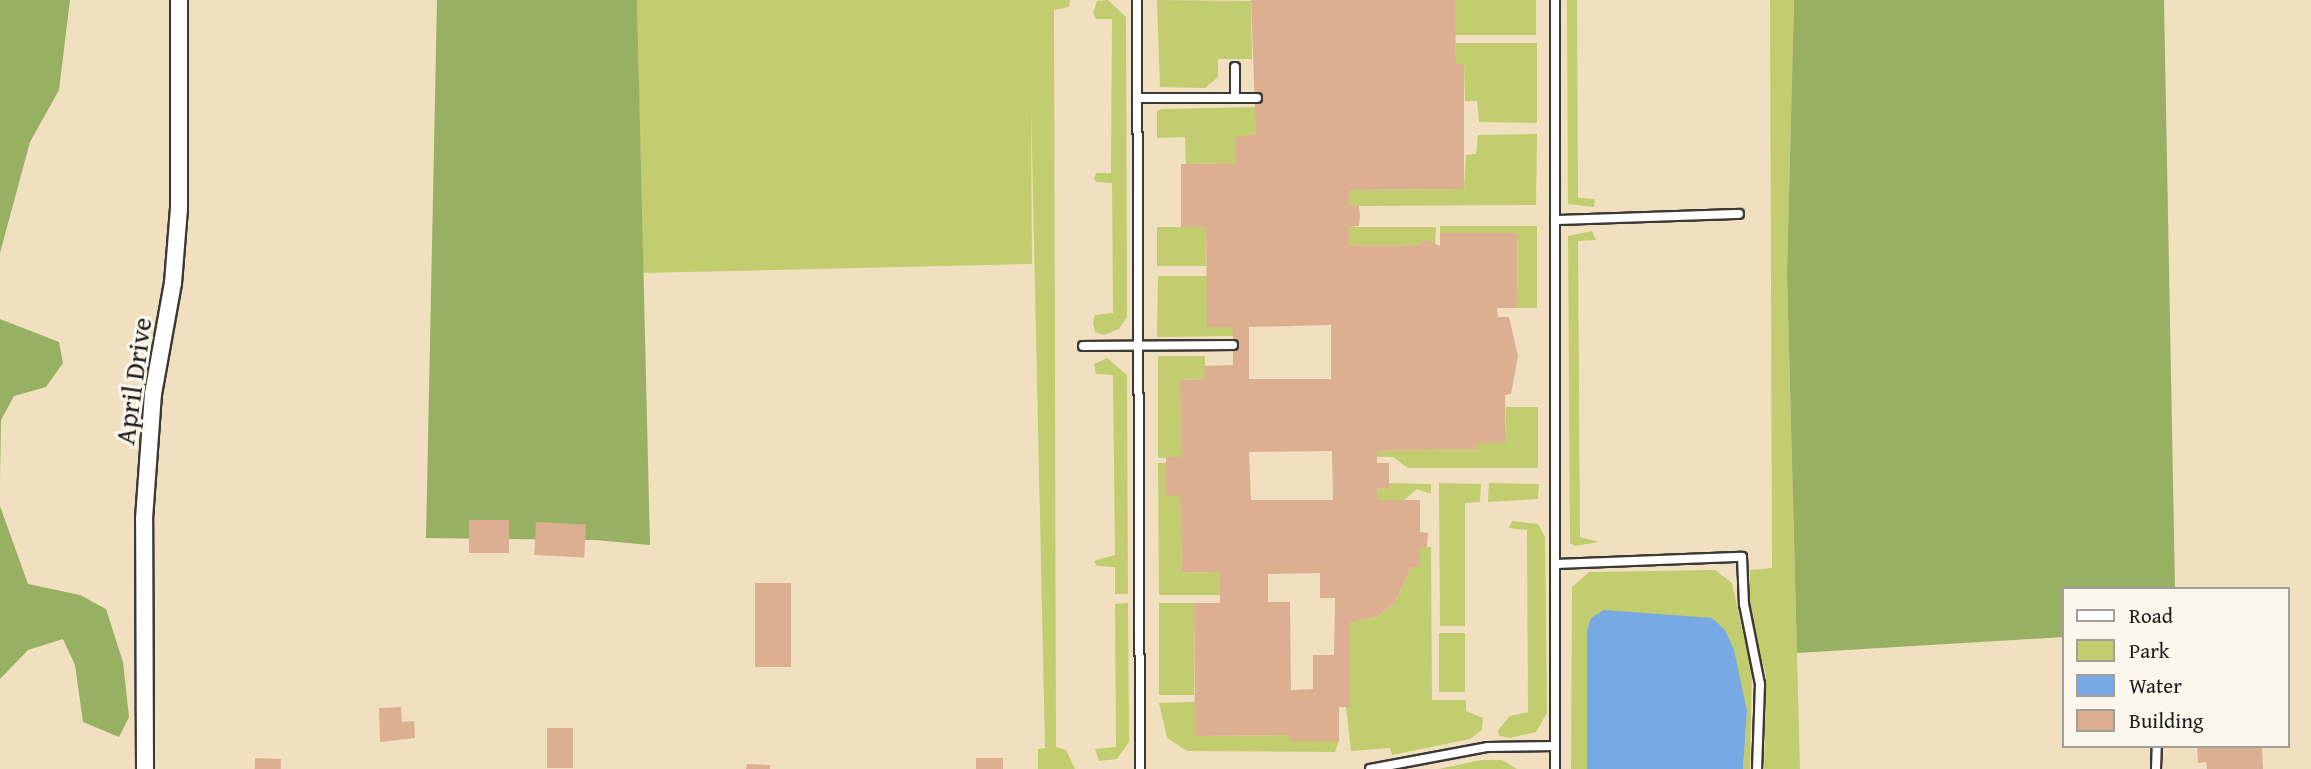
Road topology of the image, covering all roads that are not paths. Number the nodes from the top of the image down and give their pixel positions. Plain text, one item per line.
1 (179, 0) edge
2 (1137, 0) edge
3 (1555, 0) edge
4 (1235, 66) dead end
5 (1139, 98) junction
6 (1235, 98) junction
7 (1257, 98) dead end
8 (1739, 214) dead end
9 (1555, 220) junction
10 (1141, 345) junction
11 (1233, 345) dead end
12 (1083, 346) dead end
13 (1556, 564) junction
14 (1555, 746) junction
15 (2157, 748) edge
16 (145, 769) edge
17 (1140, 769) edge
18 (1370, 769) edge
19 (1555, 769) edge
20 (1757, 769) edge
21 (2156, 769) edge

1 - 16 street, April Drive
2 - 5 lane
3 - 9 lane
4 - 6 lane
5 - 6 lane
5 - 10 lane
6 - 7 lane
8 - 9 lane
9 - 13 lane
10 - 11 lane
10 - 12 lane
10 - 17 lane
13 - 14 lane
13 - 20 lane
14 - 18 lane
14 - 19 lane
15 - 21 lane

